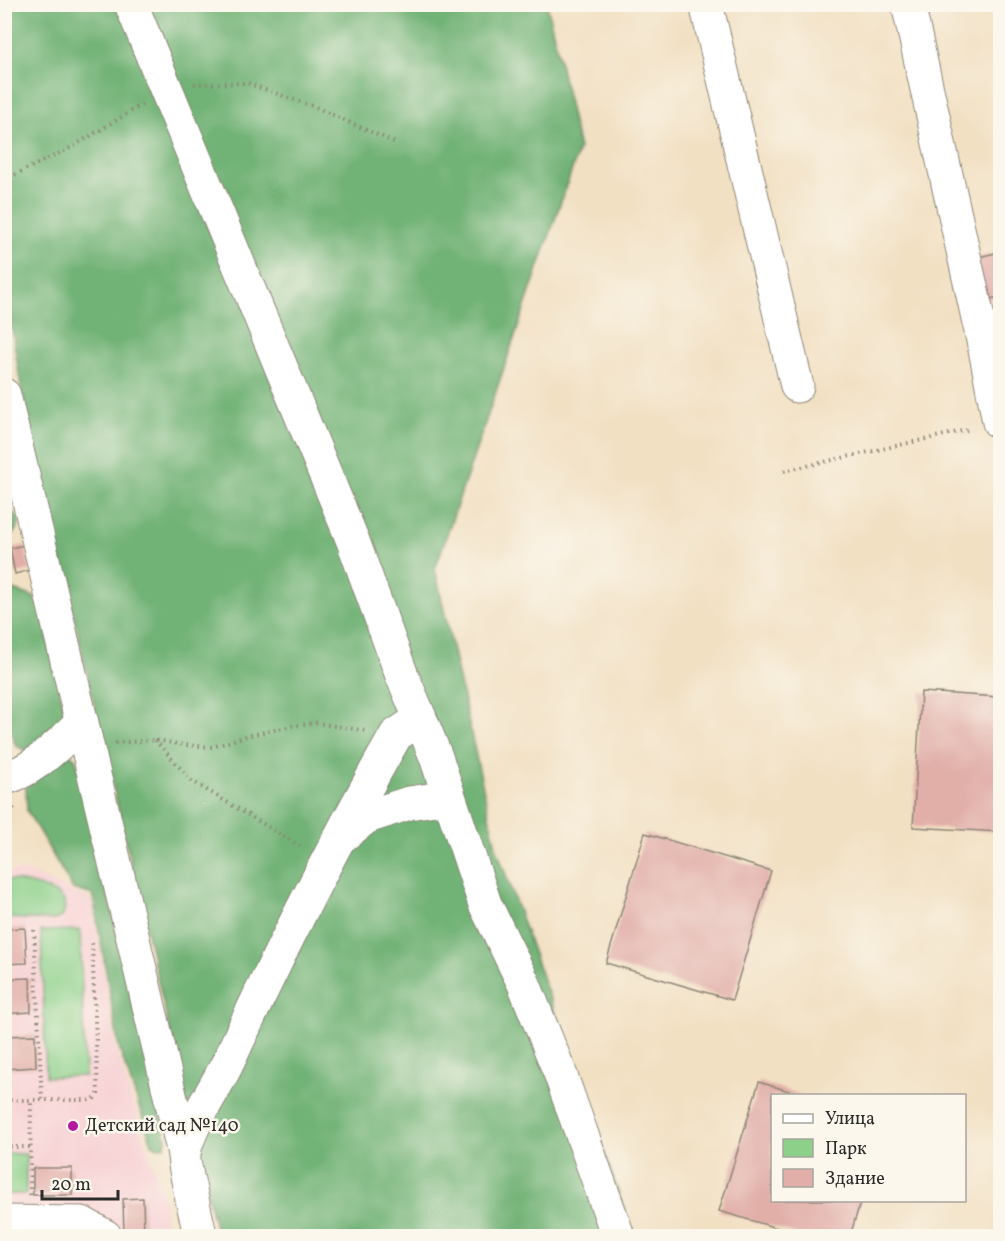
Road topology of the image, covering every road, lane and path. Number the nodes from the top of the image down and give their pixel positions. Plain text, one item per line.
1 (131, 4) edge
2 (706, 4) edge
3 (908, 4) edge
4 (797, 386) dead end
5 (4, 395) edge
6 (1000, 422) edge
7 (784, 471) dead end
8 (410, 730) junction
9 (85, 734) junction
10 (155, 740) junction
11 (4, 778) edge
12 (448, 797) junction
13 (333, 851) junction
14 (34, 930) dead end
15 (92, 942) dead end
16 (4, 1100) edge
17 (31, 1100) junction
18 (42, 1100) junction
19 (4, 1147) edge
20 (31, 1147) junction
21 (184, 1154) junction
22 (17, 1222) edge
23 (105, 1236) edge
24 (200, 1236) edge
25 (618, 1236) edge

1 - 8 lane
2 - 4 lane
3 - 6 lane
5 - 9 lane
6 - 7 path
8 - 10 path
8 - 12 lane
8 - 13 lane
9 - 10 path
9 - 11 lane
9 - 21 lane
10 - 13 path
12 - 13 lane
12 - 25 lane
13 - 21 lane
14 - 18 path
15 - 18 path
16 - 17 path
17 - 18 path
17 - 20 path
19 - 20 path
20 - 22 path
21 - 24 lane
22 - 23 lane

